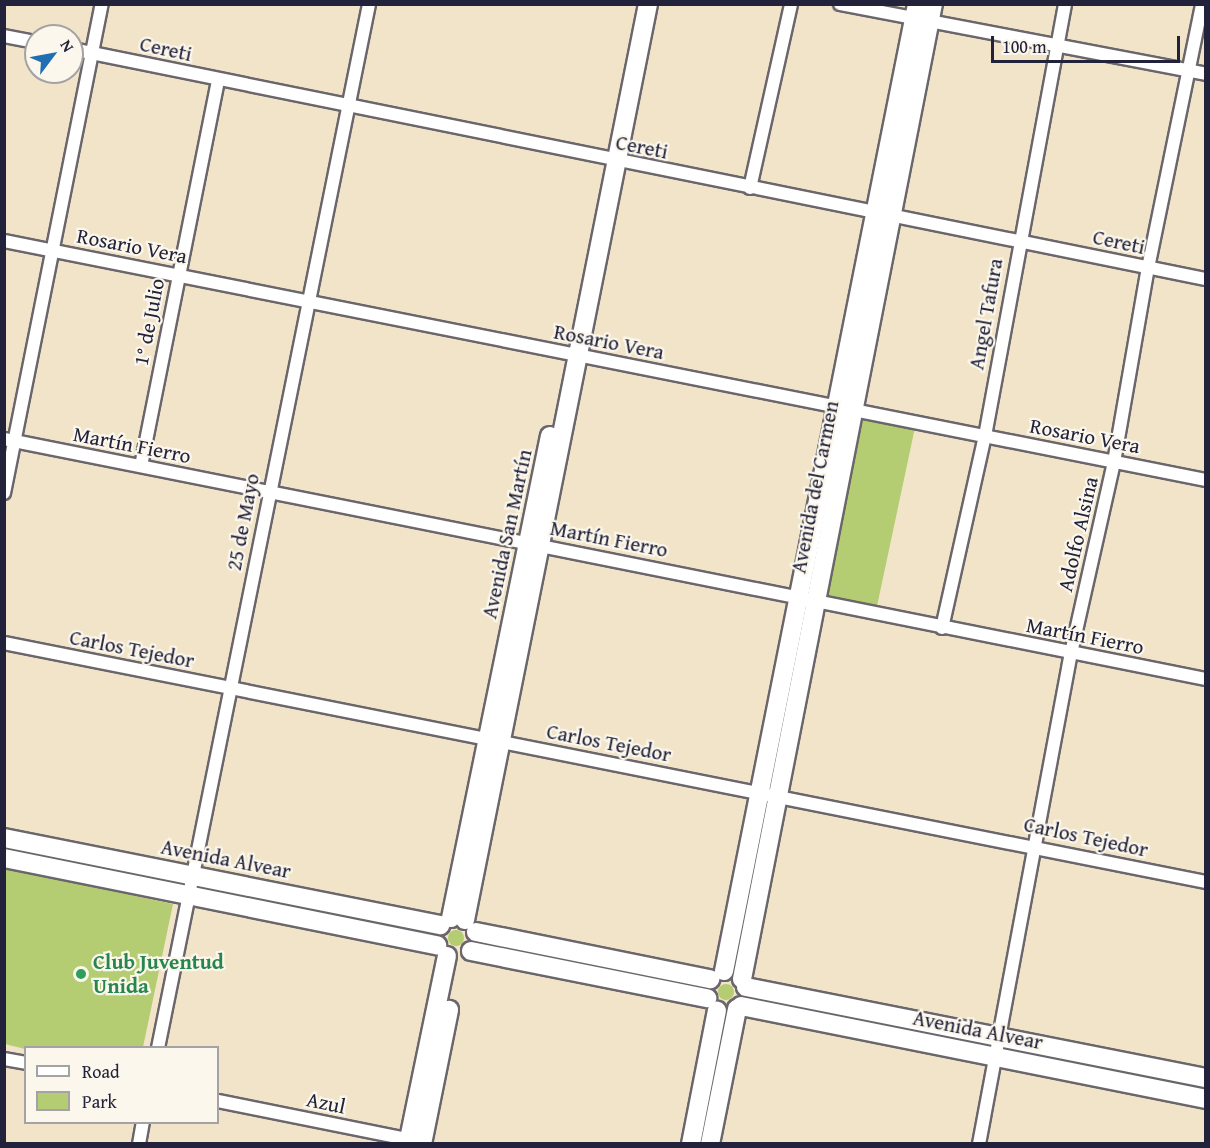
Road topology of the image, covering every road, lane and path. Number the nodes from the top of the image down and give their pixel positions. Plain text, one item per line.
1 (102, 4) edge
2 (369, 4) edge
3 (636, 4) edge
4 (648, 4) edge
5 (791, 4) edge
6 (840, 4) edge
7 (1065, 4) edge
8 (1202, 4) edge
9 (924, 12) edge
10 (4, 36) edge
11 (24, 40) edge
12 (1056, 46) junction
13 (84, 51) edge
14 (92, 53) junction
15 (1189, 70) junction
16 (1206, 74) edge
17 (218, 80) junction
18 (348, 107) junction
19 (612, 161) junction
20 (750, 188) junction
21 (883, 215) junction
22 (4, 241) edge
23 (1018, 241) junction
24 (53, 250) junction
25 (1148, 268) junction
26 (178, 275) junction
27 (1206, 279) edge
28 (307, 301) junction
29 (573, 355) junction
30 (845, 408) junction
31 (985, 436) junction
32 (10, 440) edge
33 (1114, 462) junction
34 (141, 466) junction
35 (1206, 480) edge
36 (269, 492) junction
37 (4, 494) edge
38 (534, 544) junction
39 (807, 598) junction
40 (942, 628) junction
41 (4, 643) edge
42 (1071, 653) junction
43 (1206, 679) edge
44 (230, 688) junction
45 (495, 740) junction
46 (769, 793) junction
47 (4, 838) edge
48 (1037, 846) junction
49 (4, 858) edge
50 (193, 876) junction
51 (1206, 882) edge
52 (189, 895) junction
53 (458, 924) junction
54 (453, 953) junction
55 (717, 975) junction
56 (744, 983) junction
57 (712, 1004) junction
58 (739, 1008) junction
59 (1000, 1037) junction
60 (158, 1046) edge
61 (996, 1057) junction
62 (4, 1059) edge
63 (24, 1063) edge
64 (1206, 1078) edge
65 (1206, 1099) edge
66 (219, 1101) edge
67 (143, 1124) edge
68 (139, 1143) edge
69 (418, 1143) edge
70 (691, 1143) edge
71 (710, 1143) edge
72 (979, 1143) edge

1 - 14 street
2 - 18 street, 25 de Mayo
3 - 19 main road
4 - 19 main road
5 - 20 street
6 - 9 street
7 - 12 street, Angel Tafura
8 - 15 street, Adolfo Alsina
9 - 12 street
9 - 21 main road, Avenida del Carmen
10 - 11 street
12 - 15 street
12 - 23 street, Angel Tafura
13 - 14 street, Cereti
14 - 17 street, Cereti
14 - 24 street
15 - 16 street
15 - 25 street, Adolfo Alsina
17 - 18 street, Cereti
17 - 26 street, 1° de Julio
18 - 19 street, Cereti
18 - 28 street, 25 de Mayo
19 - 20 street, Cereti
19 - 29 main road, Avenida San Martín
20 - 21 street, Cereti
21 - 23 street, Cereti
21 - 30 main road, Avenida del Carmen
22 - 24 street, Rosario Vera
23 - 25 street, Cereti
23 - 31 street, Angel Tafura
24 - 26 street, Rosario Vera
24 - 32 street
25 - 27 street, Cereti
25 - 33 street, Adolfo Alsina
26 - 28 street, Rosario Vera
26 - 34 street, 1° de Julio
28 - 29 street, Rosario Vera
28 - 36 street, 25 de Mayo
29 - 30 street, Rosario Vera
29 - 38 main road, Avenida San Martín
30 - 31 street, Rosario Vera
30 - 39 main road, Avenida del Carmen
31 - 33 street, Rosario Vera
31 - 40 street, Angel Tafura
32 - 34 street, Martín Fierro
32 - 37 street
33 - 35 street, Rosario Vera
33 - 42 street, Adolfo Alsina
34 - 36 street, Martín Fierro
36 - 38 street, Martín Fierro
36 - 44 street, 25 de Mayo
38 - 39 street, Martín Fierro
38 - 45 main road, Avenida San Martín
39 - 40 street, Martín Fierro
39 - 46 main road, Avenida del Carmen
40 - 42 street, Martín Fierro
41 - 44 street, Carlos Tejedor
42 - 43 street, Martín Fierro
42 - 48 street, Adolfo Alsina
44 - 45 street, Carlos Tejedor
44 - 50 street, 25 de Mayo
45 - 46 street, Carlos Tejedor
45 - 53 main road, Avenida San Martín
46 - 48 street, Carlos Tejedor
46 - 55 main road, Avenida del Carmen
46 - 56 main road, Avenida del Carmen
47 - 50 main road, Avenida Alvear
48 - 51 street, Carlos Tejedor
48 - 59 street, Adolfo Alsina
49 - 52 main road, Avenida Alvear
50 - 52 street, 25 de Mayo
50 - 53 main road, Avenida Alvear
52 - 54 main road, Avenida Alvear
52 - 60 street, 25 de Mayo
53 - 54 main road
53 - 54 main road
53 - 55 main road, Avenida Alvear
54 - 57 main road, Avenida Alvear
54 - 69 main road
55 - 56 main road, Avenida Alvear
55 - 57 main road, Avenida del Carmen
56 - 58 main road, Avenida del Carmen
56 - 59 main road, Avenida Alvear
57 - 58 main road, Avenida Alvear
57 - 70 main road
58 - 61 main road, Avenida Alvear
58 - 71 main road
59 - 61 street, Adolfo Alsina
59 - 64 main road, Avenida Alvear
61 - 65 main road, Avenida Alvear
61 - 72 street, Adolfo Alsina
62 - 63 street
66 - 69 street, Azul
67 - 68 street

